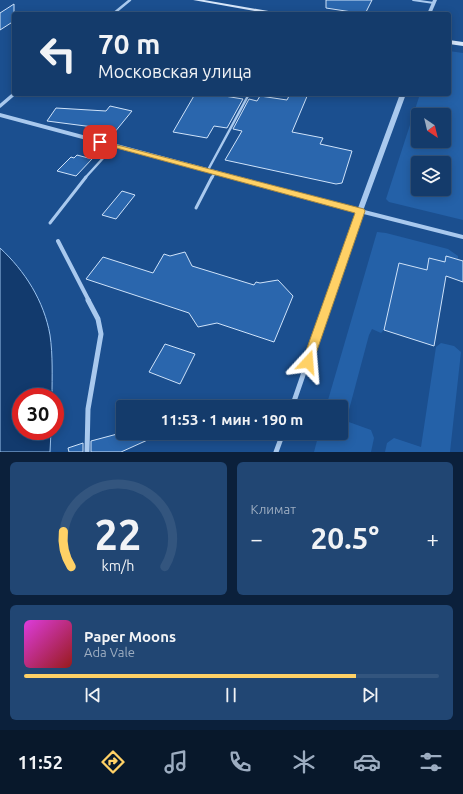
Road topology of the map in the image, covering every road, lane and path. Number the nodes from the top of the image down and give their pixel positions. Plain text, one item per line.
1 (130, 0) edge
2 (194, 0) edge
3 (413, 0) edge
4 (434, 2) edge
5 (115, 12) edge
6 (268, 12) edge
7 (430, 12) edge
8 (451, 42) edge
9 (463, 44) edge
10 (12, 96) edge
11 (248, 96) edge
12 (402, 96) edge
13 (0, 106) edge
14 (0, 115) edge
15 (115, 145) junction
16 (208, 170) junction
17 (215, 172) junction
18 (196, 208) dead end
19 (360, 211) junction
20 (50, 223) dead end
21 (463, 237) edge
22 (58, 241) dead end
23 (294, 400) edge
24 (280, 440) edge
25 (87, 452) edge
26 (276, 452) edge

1 - 5 street
2 - 6 main road
3 - 4 lane
4 - 7 street
8 - 9 main road
10 - 13 street
11 - 16 lane
12 - 19 street
14 - 15 street
15 - 16 street
15 - 20 lane
16 - 17 street
17 - 18 lane
17 - 19 street
19 - 21 street
19 - 23 street
22 - 25 street
24 - 26 street

